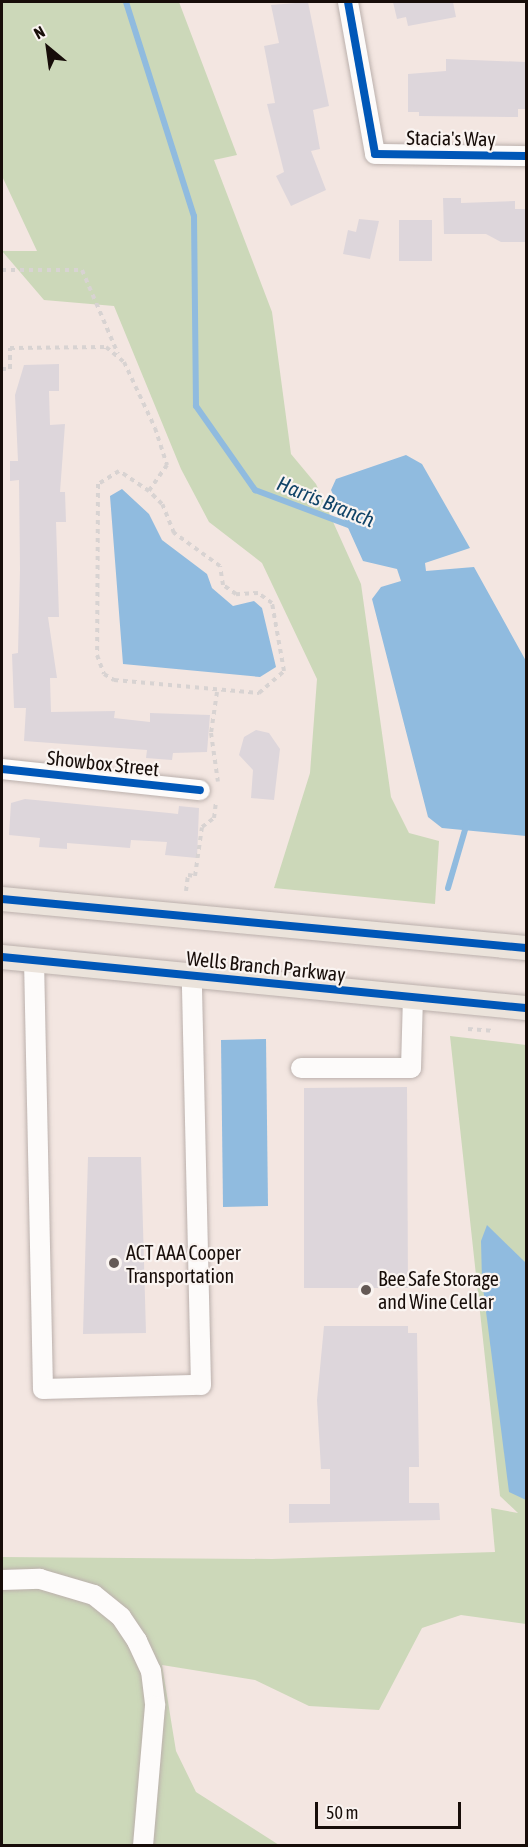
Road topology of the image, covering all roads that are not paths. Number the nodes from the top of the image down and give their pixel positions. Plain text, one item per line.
1 (348, 2) edge
2 (526, 156) edge
3 (2, 769) edge
4 (200, 790) dead end
5 (2, 899) edge
6 (526, 948) edge
7 (2, 957) edge
8 (34, 960) junction
9 (192, 975) junction
10 (413, 997) junction
11 (526, 1008) edge
12 (301, 1068) dead end
13 (2, 1580) edge
14 (143, 1845) edge

1 - 2 street, Stacia's Way
3 - 4 street, Showbox Street
5 - 6 main road, Wells Branch Parkway
7 - 8 main road, Wells Branch Parkway
8 - 9 main road, Wells Branch Parkway
8 - 9 street
9 - 10 main road, Wells Branch Parkway
10 - 11 main road, Wells Branch Parkway
10 - 12 street
13 - 14 street

